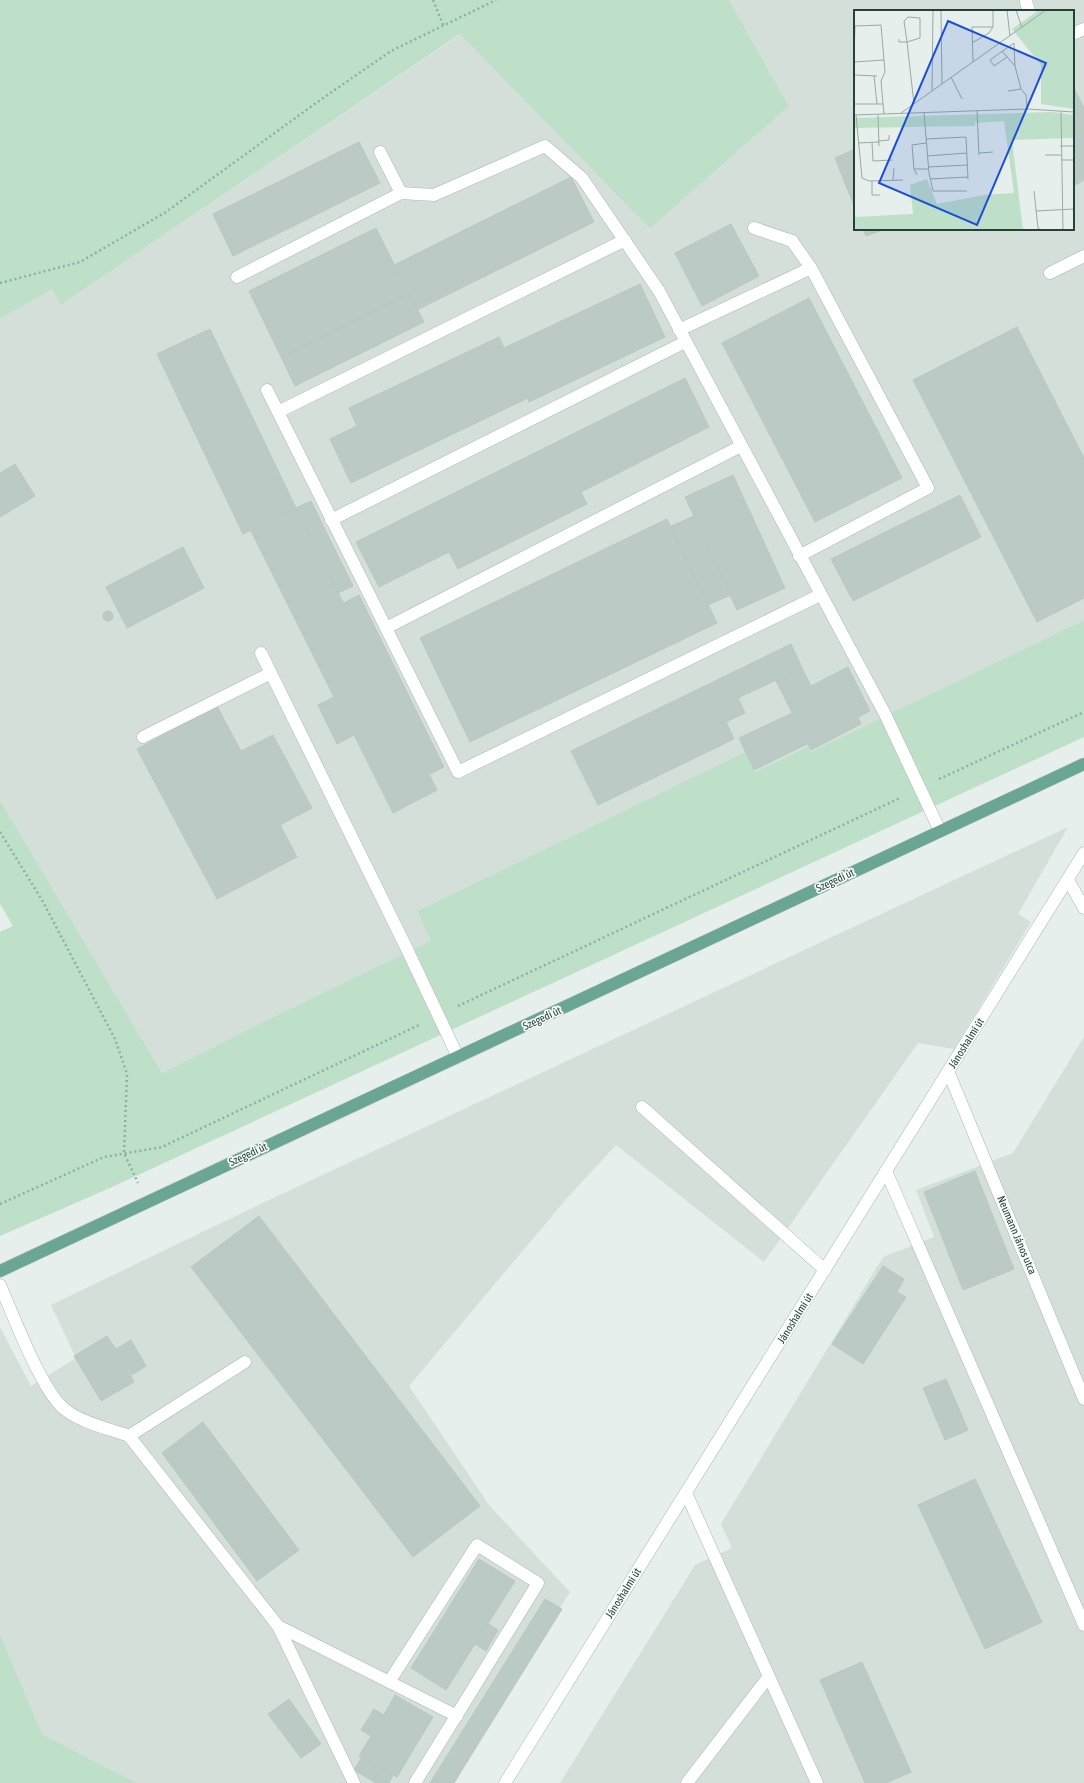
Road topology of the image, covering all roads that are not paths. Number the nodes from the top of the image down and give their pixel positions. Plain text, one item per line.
1 (1084, 30) edge
2 (1074, 34) edge
3 (380, 152) dead end
4 (401, 193) junction
5 (754, 228) dead end
6 (625, 240) junction
7 (1084, 256) edge
8 (811, 268) junction
9 (1050, 273) dead end
10 (236, 277) dead end
11 (679, 330) junction
12 (685, 342) junction
13 (266, 390) dead end
14 (278, 412) junction
15 (741, 446) junction
16 (331, 520) junction
17 (800, 556) junction
18 (820, 595) junction
19 (386, 628) junction
20 (261, 653) dead end
21 (272, 673) junction
22 (143, 737) dead end
23 (1084, 764) edge
24 (940, 831) junction
25 (1084, 853) edge
26 (1068, 880) junction
27 (1084, 908) edge
28 (458, 1057) junction
29 (948, 1071) junction
30 (642, 1107) dead end
31 (886, 1170) junction
32 (825, 1270) junction
33 (0, 1271) edge
34 (0, 1285) edge
35 (245, 1362) dead end
36 (1084, 1399) edge
37 (129, 1436) junction
38 (686, 1493) junction
39 (1084, 1625) edge
40 (278, 1626) junction
41 (769, 1676) junction
42 (389, 1682) junction
43 (457, 1716) junction
44 (354, 1783) edge
45 (415, 1783) edge
46 (505, 1783) edge
47 (687, 1783) edge
48 (817, 1783) edge

1 - 2 street
3 - 4 street
4 - 6 street
4 - 10 street
5 - 8 street
6 - 11 street
6 - 14 street
7 - 9 street
8 - 11 street
8 - 17 street
11 - 12 street
12 - 15 street
12 - 16 street
13 - 14 street
14 - 16 street
15 - 17 street
15 - 19 street
16 - 19 street
17 - 18 street
18 - 19 street
18 - 24 street
20 - 21 street
21 - 22 street
21 - 28 street
23 - 24 main road, Szegedi út
24 - 28 main road, Szegedi út
25 - 26 street, Jánoshalmi út
26 - 27 street
26 - 29 street, Jánoshalmi út
28 - 33 main road, Szegedi út
29 - 31 street, Jánoshalmi út
29 - 36 street, Neumann János utca
30 - 32 street
31 - 32 street, Jánoshalmi út
31 - 39 street
32 - 38 street, Jánoshalmi út
34 - 37 street
35 - 37 street
37 - 40 street
38 - 41 street
38 - 46 street, Jánoshalmi út
40 - 42 street
40 - 44 street
41 - 47 street
41 - 48 street
42 - 43 street
42 - 43 street
43 - 45 street

